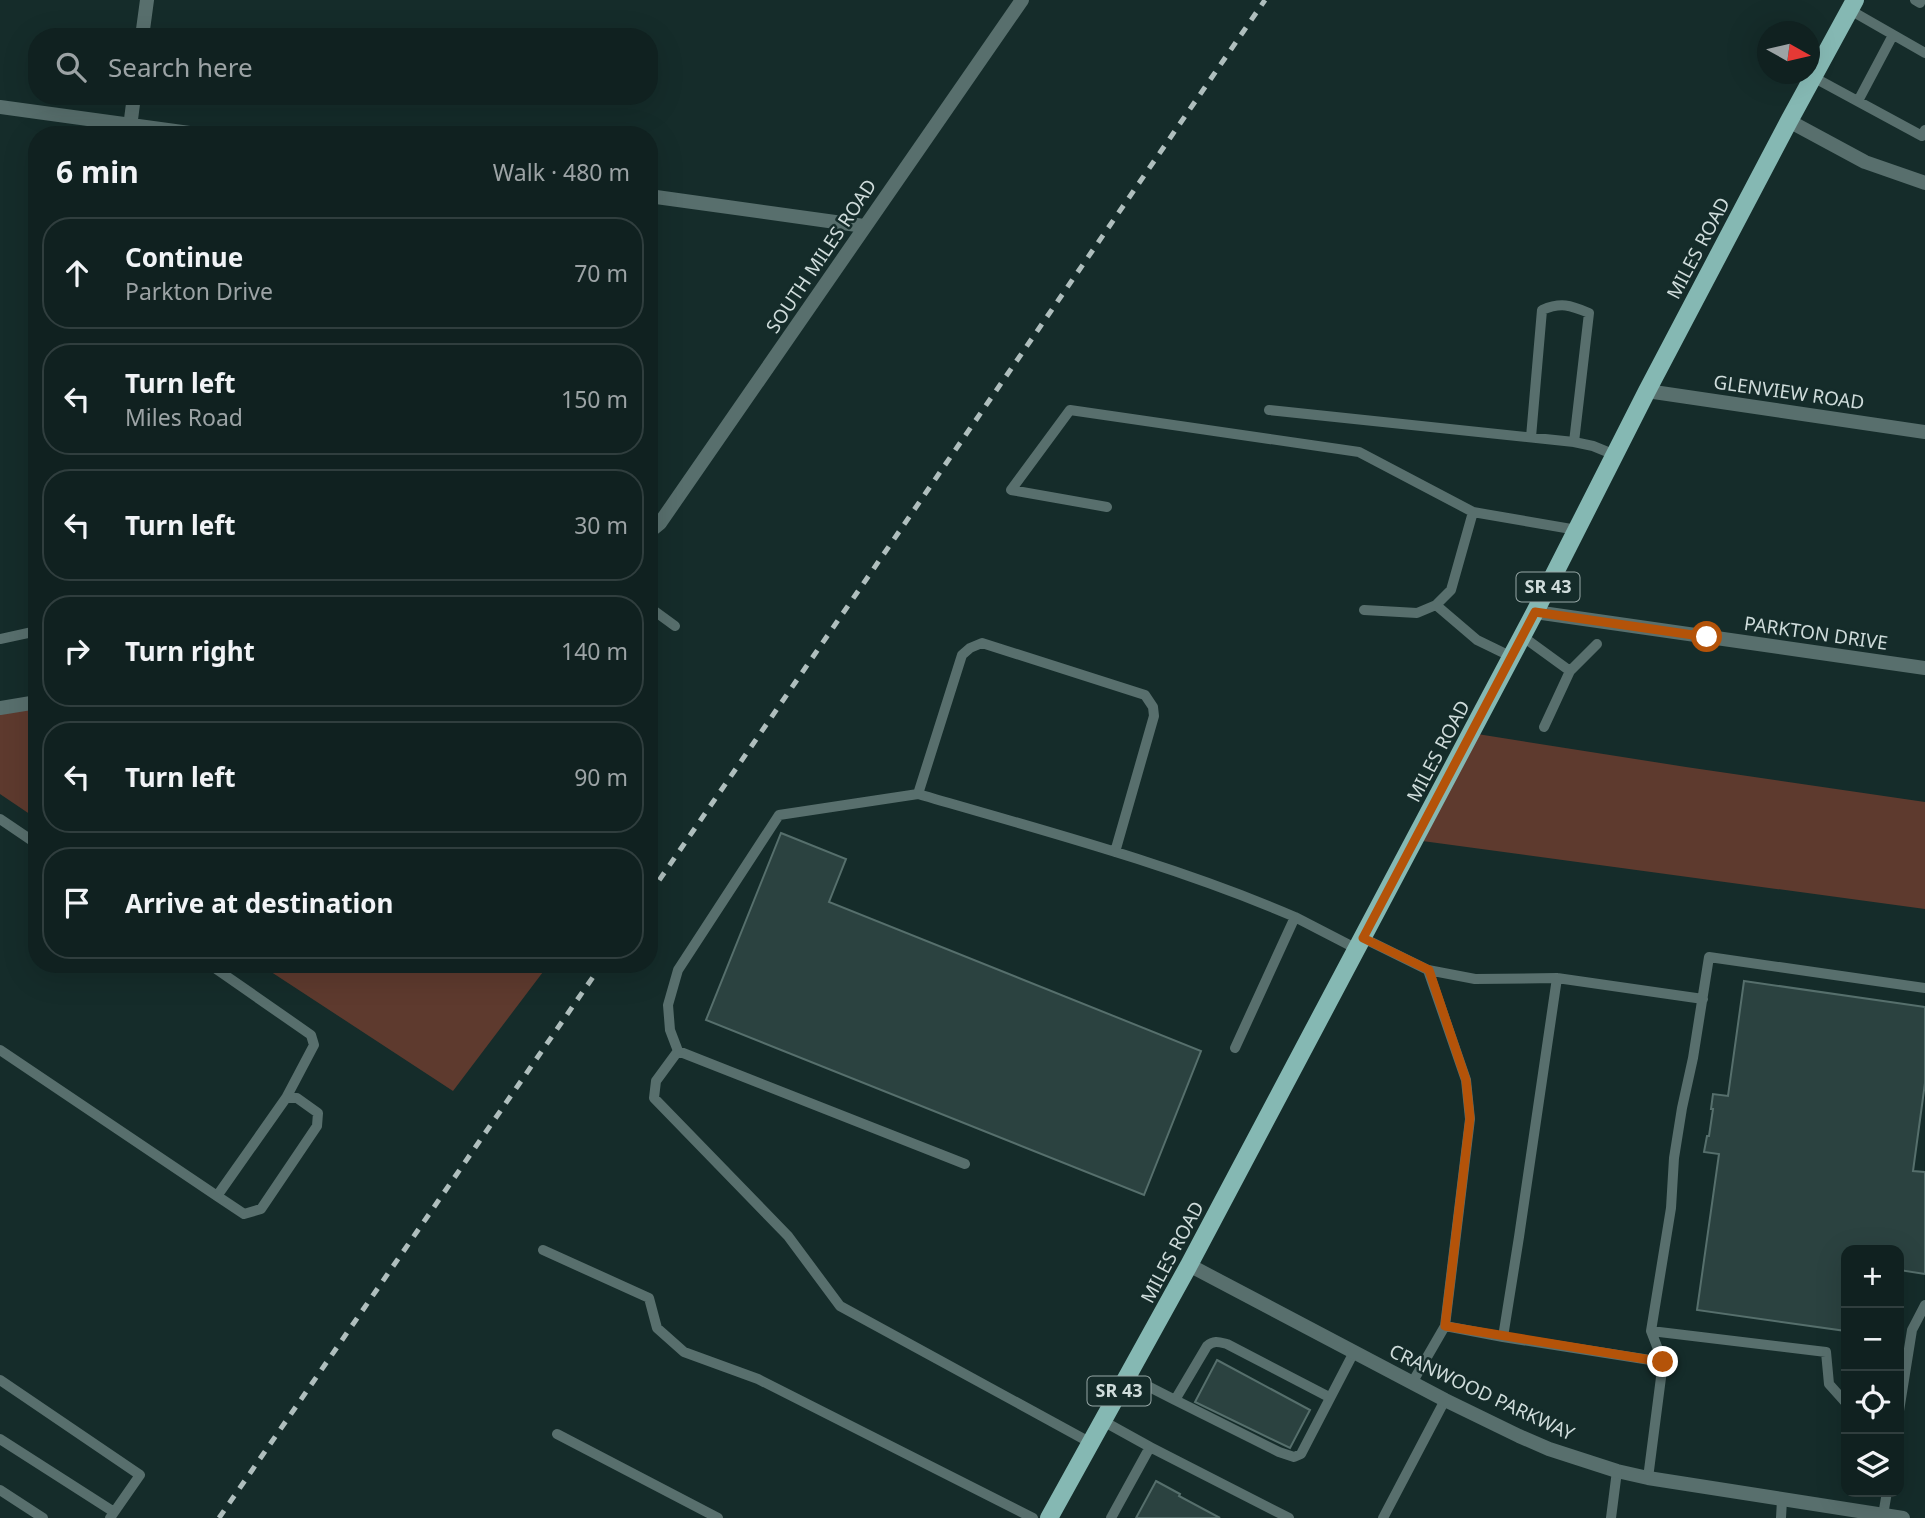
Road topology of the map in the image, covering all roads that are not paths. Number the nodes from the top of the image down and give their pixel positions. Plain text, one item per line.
1 (147, 0) edge
2 (1022, 0) edge
3 (1915, 0) edge
4 (1921, 0) edge
5 (1853, 5) edge
6 (143, 28) edge
7 (1893, 35) junction
8 (1925, 53) edge
9 (1820, 64) edge
10 (1820, 80) edge
11 (1809, 84) edge
12 (1858, 101) junction
13 (133, 105) edge
14 (0, 107) edge
15 (1788, 121) junction
16 (107, 126) edge
17 (130, 126) edge
18 (1925, 130) edge
19 (1925, 183) edge
20 (658, 197) edge
21 (864, 226) junction
22 (1647, 391) junction
23 (1269, 410) dead end
24 (1925, 432) edge
25 (1531, 437) junction
26 (1574, 442) junction
27 (1615, 456) junction
28 (1107, 507) dead end
29 (1473, 512) junction
30 (658, 525) edge
31 (1577, 530) junction
32 (1436, 605) junction
33 (1364, 610) dead end
34 (1535, 612) junction
35 (658, 614) edge
36 (675, 626) dead end
37 (28, 633) edge
38 (1522, 636) junction
39 (0, 639) edge
40 (1597, 645) dead end
41 (1512, 657) junction
42 (1925, 668) edge
43 (1570, 671) junction
44 (28, 703) edge
45 (0, 708) edge
46 (1544, 727) dead end
47 (918, 794) junction
48 (0, 819) edge
49 (28, 838) edge
50 (1115, 852) junction
51 (1296, 917) junction
52 (1360, 943) junction
53 (1429, 970) junction
54 (222, 973) edge
55 (1557, 978) junction
56 (1925, 988) edge
57 (1703, 999) junction
58 (1235, 1048) dead end
59 (0, 1050) edge
60 (678, 1051) junction
61 (286, 1098) junction
62 (965, 1164) dead end
63 (217, 1196) junction
64 (543, 1250) dead end
65 (1189, 1265) junction
66 (1925, 1305) edge
67 (1445, 1326) junction
68 (1651, 1331) junction
69 (1503, 1337) junction
70 (1354, 1352) junction
71 (1663, 1362) junction
72 (1128, 1376) junction
73 (0, 1380) edge
74 (1904, 1380) edge
75 (1412, 1383) junction
76 (1329, 1397) junction
77 (1841, 1397) edge
78 (1445, 1399) junction
79 (1175, 1400) junction
80 (1103, 1421) junction
81 (557, 1434) dead end
82 (0, 1439) edge
83 (1091, 1443) junction
84 (1150, 1447) junction
85 (1617, 1471) junction
86 (1648, 1478) junction
87 (0, 1490) edge
88 (1886, 1497) edge
89 (1782, 1500) junction
90 (112, 1515) edge
91 (1883, 1515) junction
92 (43, 1518) edge
93 (718, 1518) edge
94 (1033, 1518) edge
95 (1049, 1518) edge
96 (1111, 1518) edge
97 (1289, 1518) edge
98 (1384, 1518) edge
99 (1611, 1518) edge
100 (1781, 1518) edge
101 (1903, 1518) edge

1 - 6 street
2 - 21 street, SOUTH MILES ROAD
3 - 4 lane
5 - 7 lane
5 - 9 main road, MILES ROAD / SR 43
7 - 8 lane
7 - 12 lane
10 - 12 lane
11 - 15 main road, MILES ROAD / SR 43
12 - 18 lane
13 - 17 street
14 - 16 street
15 - 19 street
15 - 22 main road, MILES ROAD / SR 43
20 - 21 street
21 - 30 street, SOUTH MILES ROAD
22 - 24 street, GLENVIEW ROAD
22 - 27 main road, MILES ROAD / SR 43
23 - 25 lane
25 - 26 lane
25 - 26 lane
26 - 27 lane
27 - 31 main road, MILES ROAD / SR 43
28 - 29 lane
29 - 31 lane
29 - 32 lane
31 - 34 main road, MILES ROAD / SR 43
32 - 33 lane
32 - 41 lane
34 - 38 main road, MILES ROAD / SR 43
34 - 42 street, PARKTON DRIVE
35 - 36 lane
37 - 39 lane
38 - 41 main road, MILES ROAD / SR 43
38 - 43 lane
40 - 43 lane
41 - 52 main road, MILES ROAD / SR 43
43 - 46 lane
44 - 45 street
47 - 50 lane
47 - 50 lane
47 - 60 lane
48 - 49 lane
50 - 51 lane
51 - 52 lane
51 - 58 lane
52 - 53 lane
52 - 65 main road, MILES ROAD / SR 43
53 - 55 lane
53 - 67 lane
54 - 61 lane
55 - 57 lane
55 - 69 lane
56 - 57 lane
57 - 68 lane
59 - 63 lane
60 - 62 lane
60 - 83 lane
61 - 63 lane
61 - 63 lane
64 - 94 lane
65 - 70 street, CRANWOOD PARKWAY
65 - 72 main road, MILES ROAD / SR 43
66 - 74 lane
67 - 69 lane
67 - 75 lane
68 - 71 lane
68 - 77 lane
69 - 71 lane
70 - 75 street, CRANWOOD PARKWAY
70 - 76 lane
71 - 86 lane
72 - 79 lane
72 - 80 main road, MILES ROAD / SR 43
73 - 90 lane
75 - 78 street, CRANWOOD PARKWAY
76 - 79 lane
76 - 79 lane
78 - 85 street, CRANWOOD PARKWAY
78 - 98 lane
80 - 83 main road, MILES ROAD / SR 43
80 - 84 lane
81 - 93 lane
82 - 90 lane
83 - 95 main road, MILES ROAD / SR 43
84 - 96 lane
84 - 97 lane
85 - 86 street, CRANWOOD PARKWAY
85 - 99 lane
86 - 89 street, CRANWOOD PARKWAY
87 - 92 lane
88 - 91 lane
89 - 91 street, CRANWOOD PARKWAY
89 - 100 lane
91 - 101 street, CRANWOOD PARKWAY

